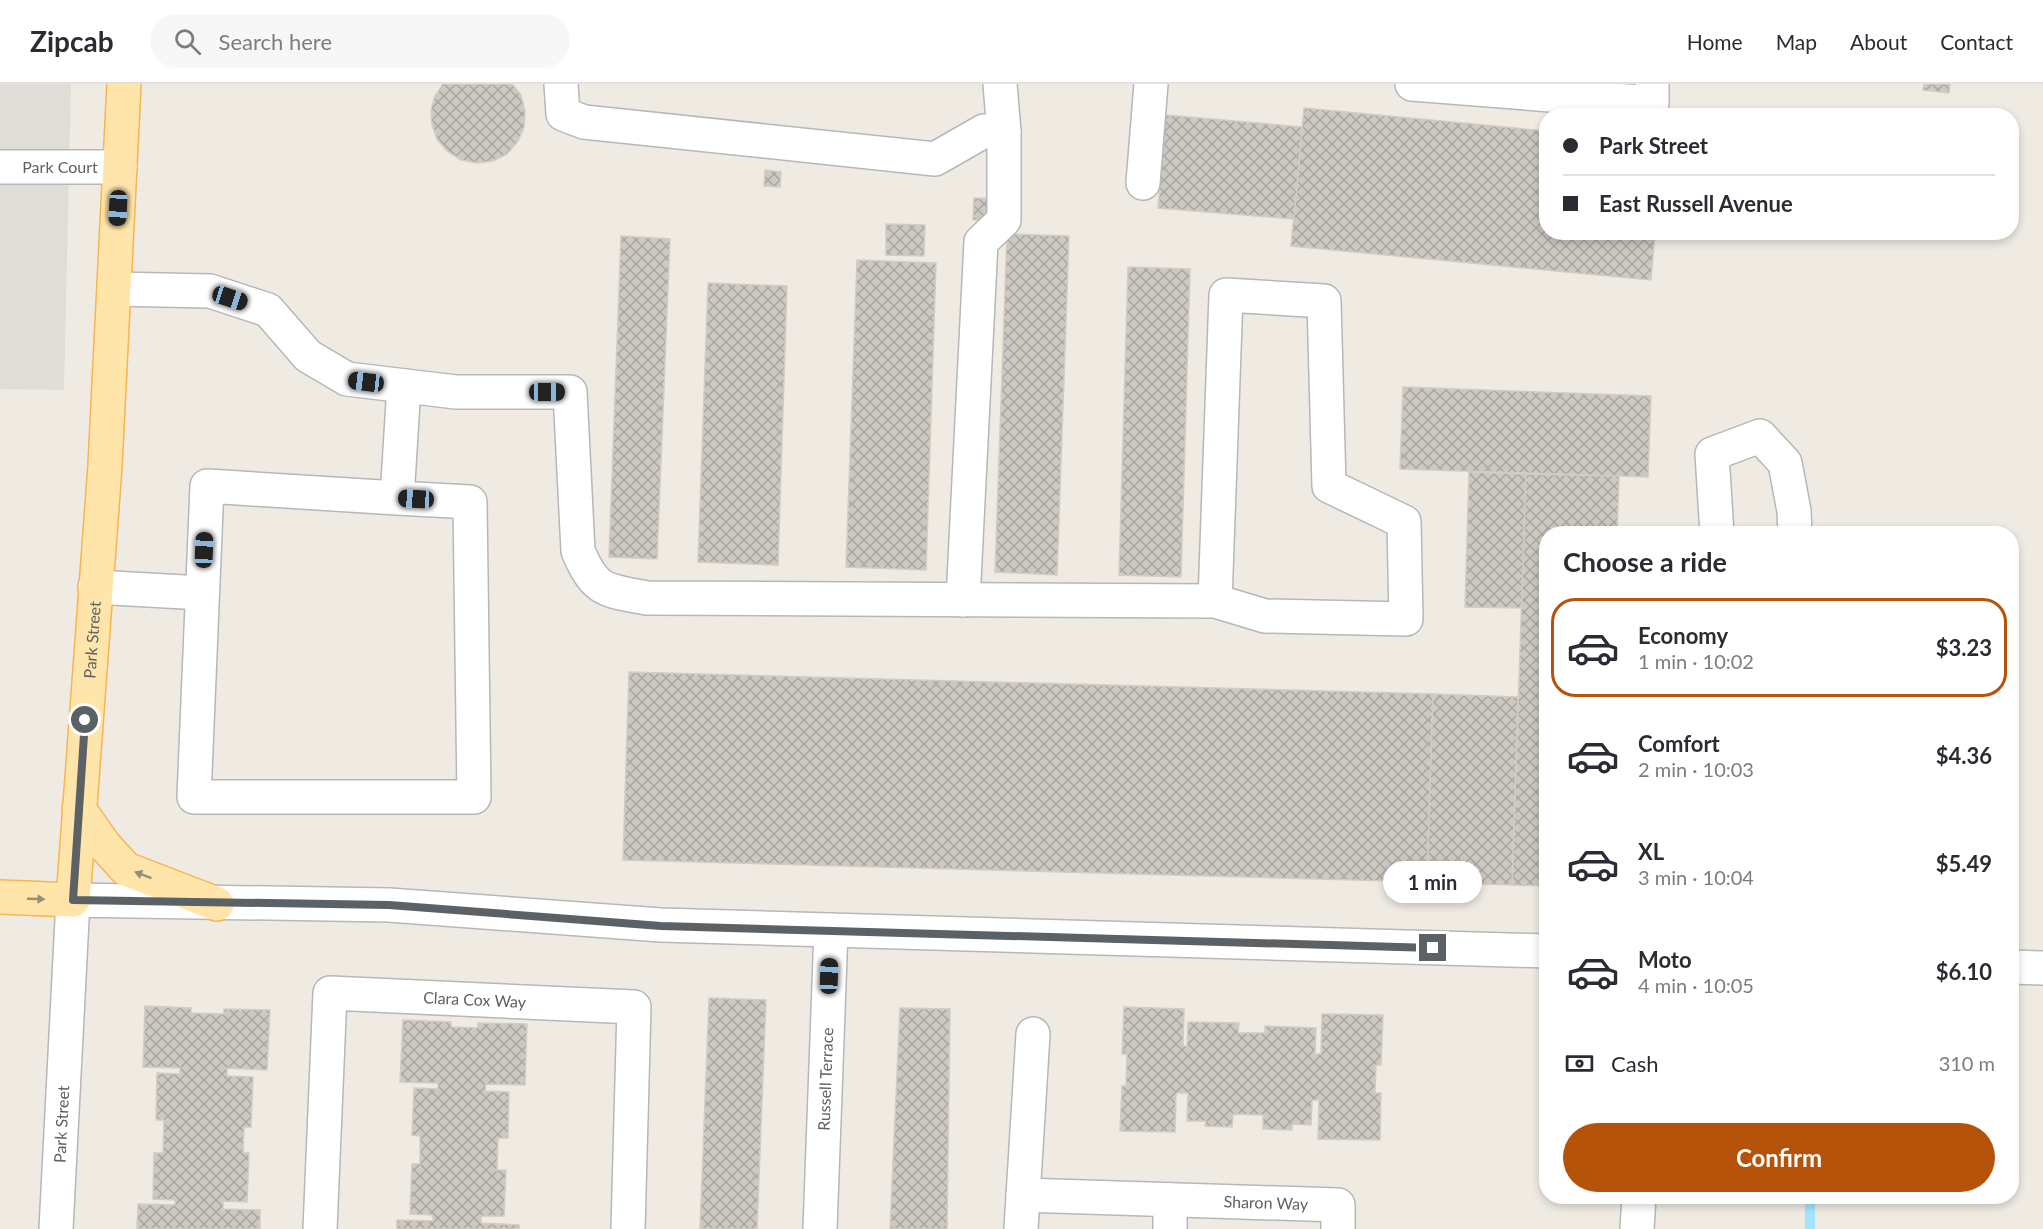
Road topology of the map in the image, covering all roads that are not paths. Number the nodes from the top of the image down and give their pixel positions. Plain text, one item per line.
1 (124, 84) edge
2 (561, 84) edge
3 (999, 84) edge
4 (1151, 84) edge
5 (1412, 84) edge
6 (1657, 101) edge
7 (1004, 132) junction
8 (0, 167) edge
9 (120, 167) junction
10 (1143, 183) dead end
11 (114, 289) junction
12 (404, 386) junction
13 (397, 498) junction
14 (1716, 526) edge
15 (1795, 526) edge
16 (95, 587) junction
17 (202, 593) junction
18 (963, 600) junction
19 (1215, 601) junction
20 (79, 808) junction
21 (0, 897) edge
22 (73, 900) junction
23 (217, 904) junction
24 (831, 930) junction
25 (1539, 951) edge
26 (2019, 967) edge
27 (2043, 968) edge
28 (1033, 1034) dead end
29 (1023, 1195) junction
30 (1639, 1204) edge
31 (1170, 1214) edge
32 (56, 1229) edge
33 (320, 1229) edge
34 (628, 1229) edge
35 (820, 1229) edge
36 (1021, 1229) edge
37 (1338, 1229) edge
38 (1637, 1229) edge

1 - 9 main road, Park Street
2 - 7 street
3 - 7 street
4 - 10 street
5 - 6 street
7 - 18 street
8 - 9 street, Park Court
9 - 11 main road, Park Street
11 - 12 street
11 - 16 main road, Park Street
12 - 13 street
12 - 18 street
13 - 17 street
13 - 17 street
14 - 15 street
16 - 17 street
16 - 20 main road, Park Street
18 - 19 street
19 - 19 street
20 - 22 main road, Park Street
23 -> 20 main road
21 -> 22 main road
22 - 23 street
22 - 32 street, Park Street
23 - 24 street
24 - 25 street
24 - 35 street, Russell Terrace
26 - 27 street
28 - 29 street
29 - 31 street, Sharon Way
29 - 36 street
30 - 38 street
31 - 37 street, Sharon Way
33 - 34 street, Clara Cox Way

